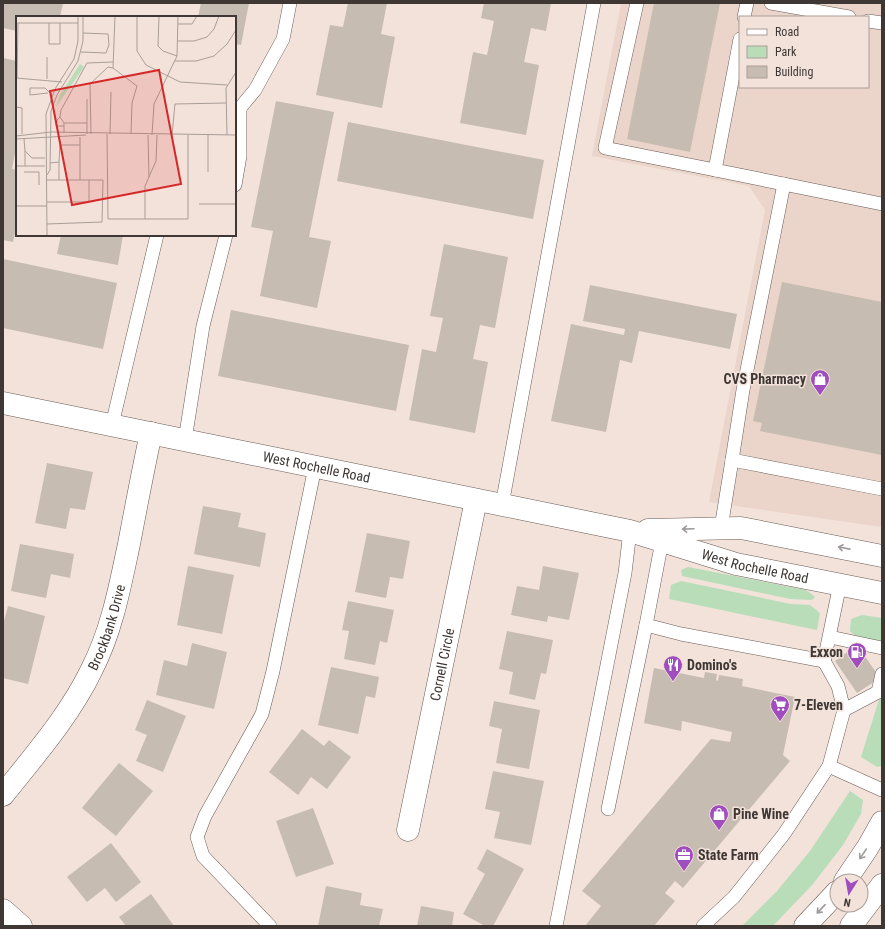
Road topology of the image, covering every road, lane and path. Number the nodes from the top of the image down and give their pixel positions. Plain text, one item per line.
1 (290, 3) edge
2 (594, 3) edge
3 (637, 3) edge
4 (747, 3) edge
5 (771, 3) edge
6 (744, 16) edge
7 (843, 16) edge
8 (869, 20) edge
9 (882, 23) edge
10 (739, 44) edge
11 (237, 111) edge
12 (715, 170) junction
13 (236, 179) edge
14 (784, 184) junction
15 (882, 204) edge
16 (157, 236) edge
17 (226, 236) edge
18 (3, 403) edge
19 (112, 426) junction
20 (151, 433) junction
21 (185, 440) junction
22 (732, 460) junction
23 (315, 467) junction
24 (882, 489) edge
25 (476, 500) junction
26 (502, 505) junction
27 (721, 528) junction
28 (630, 531) junction
29 (662, 541) junction
30 (882, 556) edge
31 (840, 584) junction
32 (882, 592) edge
33 (646, 626) junction
34 (830, 637) junction
35 (882, 648) edge
36 (824, 661) junction
37 (882, 674) edge
38 (844, 710) junction
39 (829, 766) junction
40 (882, 790) edge
41 (3, 795) edge
42 (608, 809) dead end
43 (882, 822) edge
44 (408, 830) dead end
45 (850, 873) edge
46 (878, 897) edge
47 (829, 900) edge
48 (3, 910) edge
49 (21, 926) edge
50 (270, 926) edge
51 (556, 926) edge
52 (703, 926) edge
53 (805, 926) edge
54 (851, 926) edge

1 - 11 lane
2 - 26 lane
3 - 12 lane
4 - 6 lane
5 - 7 lane
8 - 9 lane
10 - 12 lane
11 - 13 lane
12 - 14 lane
14 - 15 lane
14 - 22 lane
16 - 19 lane
17 - 21 lane
18 - 19 main road, West Rochelle Road
19 - 20 main road, West Rochelle Road
20 - 21 main road, West Rochelle Road
20 - 41 main road, Brockbank Drive
21 - 23 main road, West Rochelle Road
22 - 24 lane
22 - 27 lane
23 - 25 main road, West Rochelle Road
23 - 50 lane
25 - 26 main road, West Rochelle Road
25 - 44 main road, Cornell Circle
26 - 28 main road, West Rochelle Road
27 -> 28 main road, West Rochelle Road
30 -> 27 main road, West Rochelle Road
28 - 29 main road, West Rochelle Road
28 - 51 lane
29 - 31 main road, West Rochelle Road
29 - 33 lane
31 - 32 main road, West Rochelle Road
31 - 34 lane
33 - 36 lane
33 - 42 lane
34 - 35 lane
34 - 36 lane
36 - 38 lane
37 - 38 lane
38 - 39 lane
39 - 40 lane
39 - 52 lane
43 -> 45 main road
46 - 54 main road
47 -> 53 main road
48 - 49 main road

